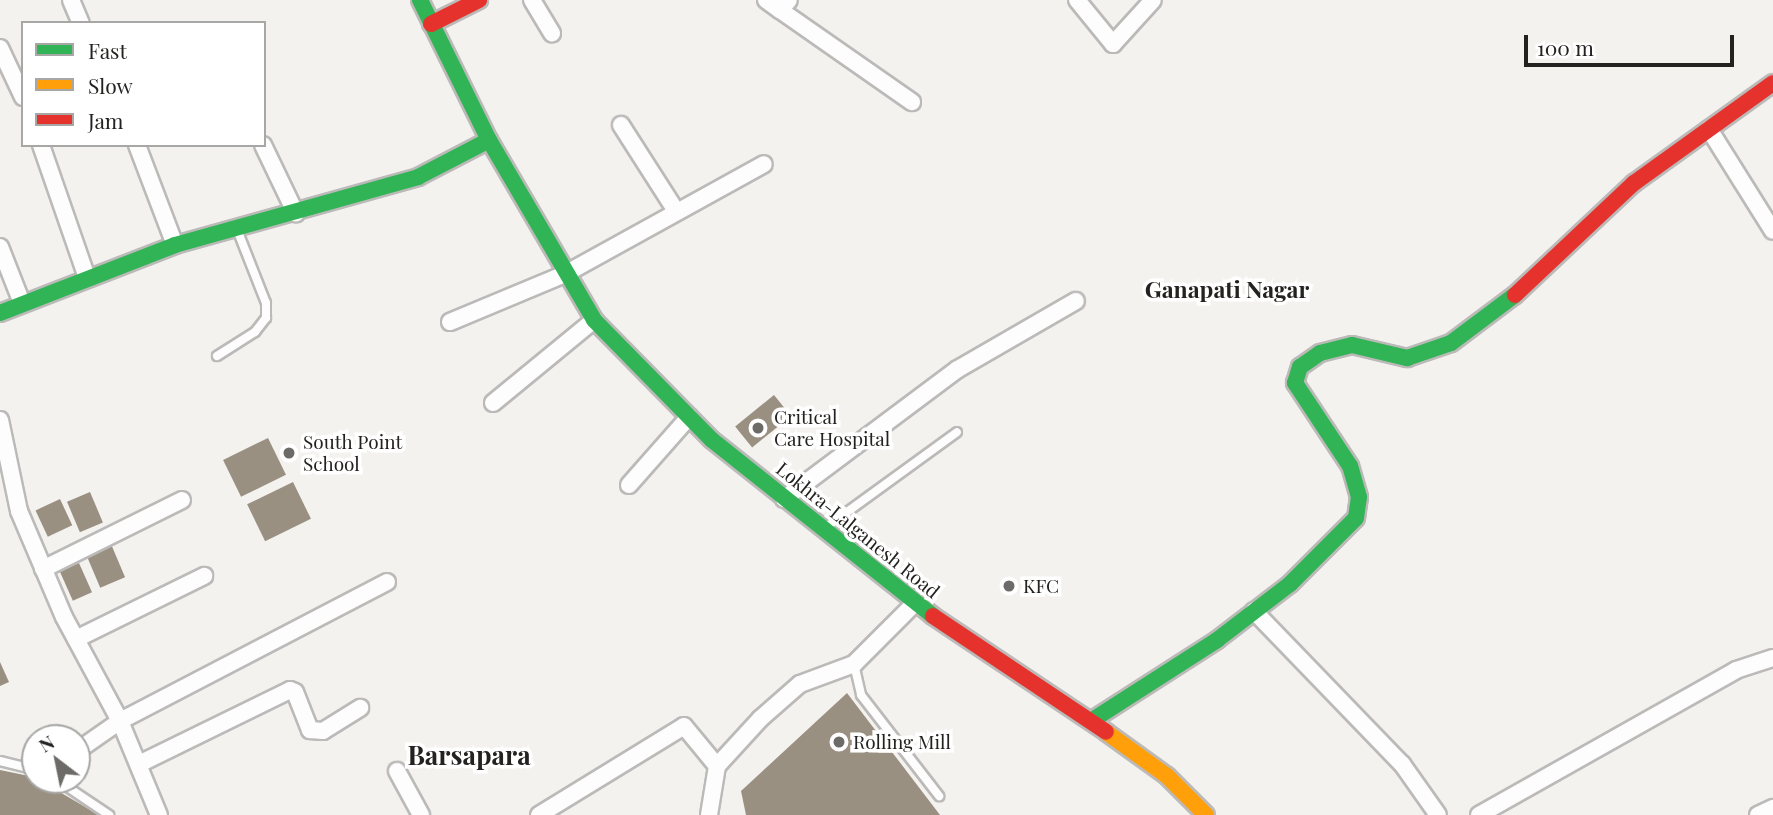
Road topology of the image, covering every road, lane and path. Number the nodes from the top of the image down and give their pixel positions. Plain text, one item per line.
1 (71, 0) edge
2 (421, 0) edge
3 (479, 0) edge
4 (531, 0) edge
5 (1077, 0) edge
6 (1153, 0) edge
7 (778, 3) edge
8 (80, 21) edge
9 (431, 24) junction
10 (552, 33) dead end
11 (0, 48) edge
12 (1773, 83) edge
13 (21, 93) edge
14 (912, 102) dead end
15 (621, 125) dead end
16 (1709, 129) junction
17 (489, 140) junction
18 (42, 147) edge
19 (138, 147) edge
20 (264, 147) edge
21 (764, 164) dead end
22 (677, 211) junction
23 (296, 214) junction
24 (236, 229) junction
25 (1773, 231) edge
26 (175, 245) junction
27 (0, 247) edge
28 (565, 274) junction
29 (87, 278) junction
30 (1076, 301) dead end
31 (22, 303) junction
32 (0, 313) edge
33 (594, 320) junction
34 (450, 322) dead end
35 (217, 356) dead end
36 (493, 403) dead end
37 (689, 416) junction
38 (0, 421) edge
39 (957, 432) dead end
40 (629, 485) dead end
41 (784, 499) junction
42 (182, 500) dead end
43 (822, 530) junction
44 (43, 569) junction
45 (204, 576) dead end
46 (387, 582) dead end
47 (914, 604) junction
48 (1254, 611) junction
49 (76, 639) junction
50 (1773, 658) edge
51 (854, 664) junction
52 (360, 708) dead end
53 (120, 720) junction
54 (1091, 720) junction
55 (91, 741) edge
56 (0, 761) edge
57 (139, 764) junction
58 (21, 766) edge
59 (717, 766) junction
60 (397, 771) dead end
61 (78, 794) edge
62 (939, 796) dead end
63 (1773, 808) edge
64 (109, 815) edge
65 (159, 815) edge
66 (421, 815) edge
67 (539, 815) edge
68 (709, 815) edge
69 (1206, 815) edge
70 (1438, 815) edge
71 (1479, 815) edge
72 (1758, 815) edge

1 - 8 street
2 - 9 street, Lokhra-Lalganesh Road
3 - 9 street
4 - 10 street
5 - 6 street
7 - 14 street
9 - 17 street, Lokhra-Lalganesh Road
11 - 13 street
12 - 16 street
15 - 22 street
16 - 25 street
16 - 48 street
17 - 23 street
17 - 28 street, Lokhra-Lalganesh Road
18 - 29 street
19 - 26 street
20 - 23 street
21 - 22 street
22 - 28 street
23 - 24 street
24 - 26 street
24 - 35 lane
26 - 29 street
27 - 31 street
28 - 33 street, Lokhra-Lalganesh Road
28 - 34 street
29 - 31 street
30 - 41 street
31 - 32 street
33 - 36 street
33 - 37 street, Lokhra-Lalganesh Road
37 - 40 street
37 - 41 street, Lokhra-Lalganesh Road
38 - 44 street
39 - 43 lane
41 - 43 street, Lokhra-Lalganesh Road
42 - 44 street
43 - 47 street, Lokhra-Lalganesh Road
44 - 49 street
45 - 49 street
46 - 53 street
47 - 51 street
47 - 54 street, Lokhra-Lalganesh Road
48 - 54 street
48 - 70 street
49 - 53 street
50 - 71 street
51 - 59 street
51 - 62 lane
52 - 57 street
53 - 55 street
53 - 57 street
54 - 69 street, Lokhra-Lalganesh Road
56 - 58 lane
57 - 65 street
59 - 67 street
59 - 68 street
60 - 66 street
61 - 64 lane
63 - 72 street

